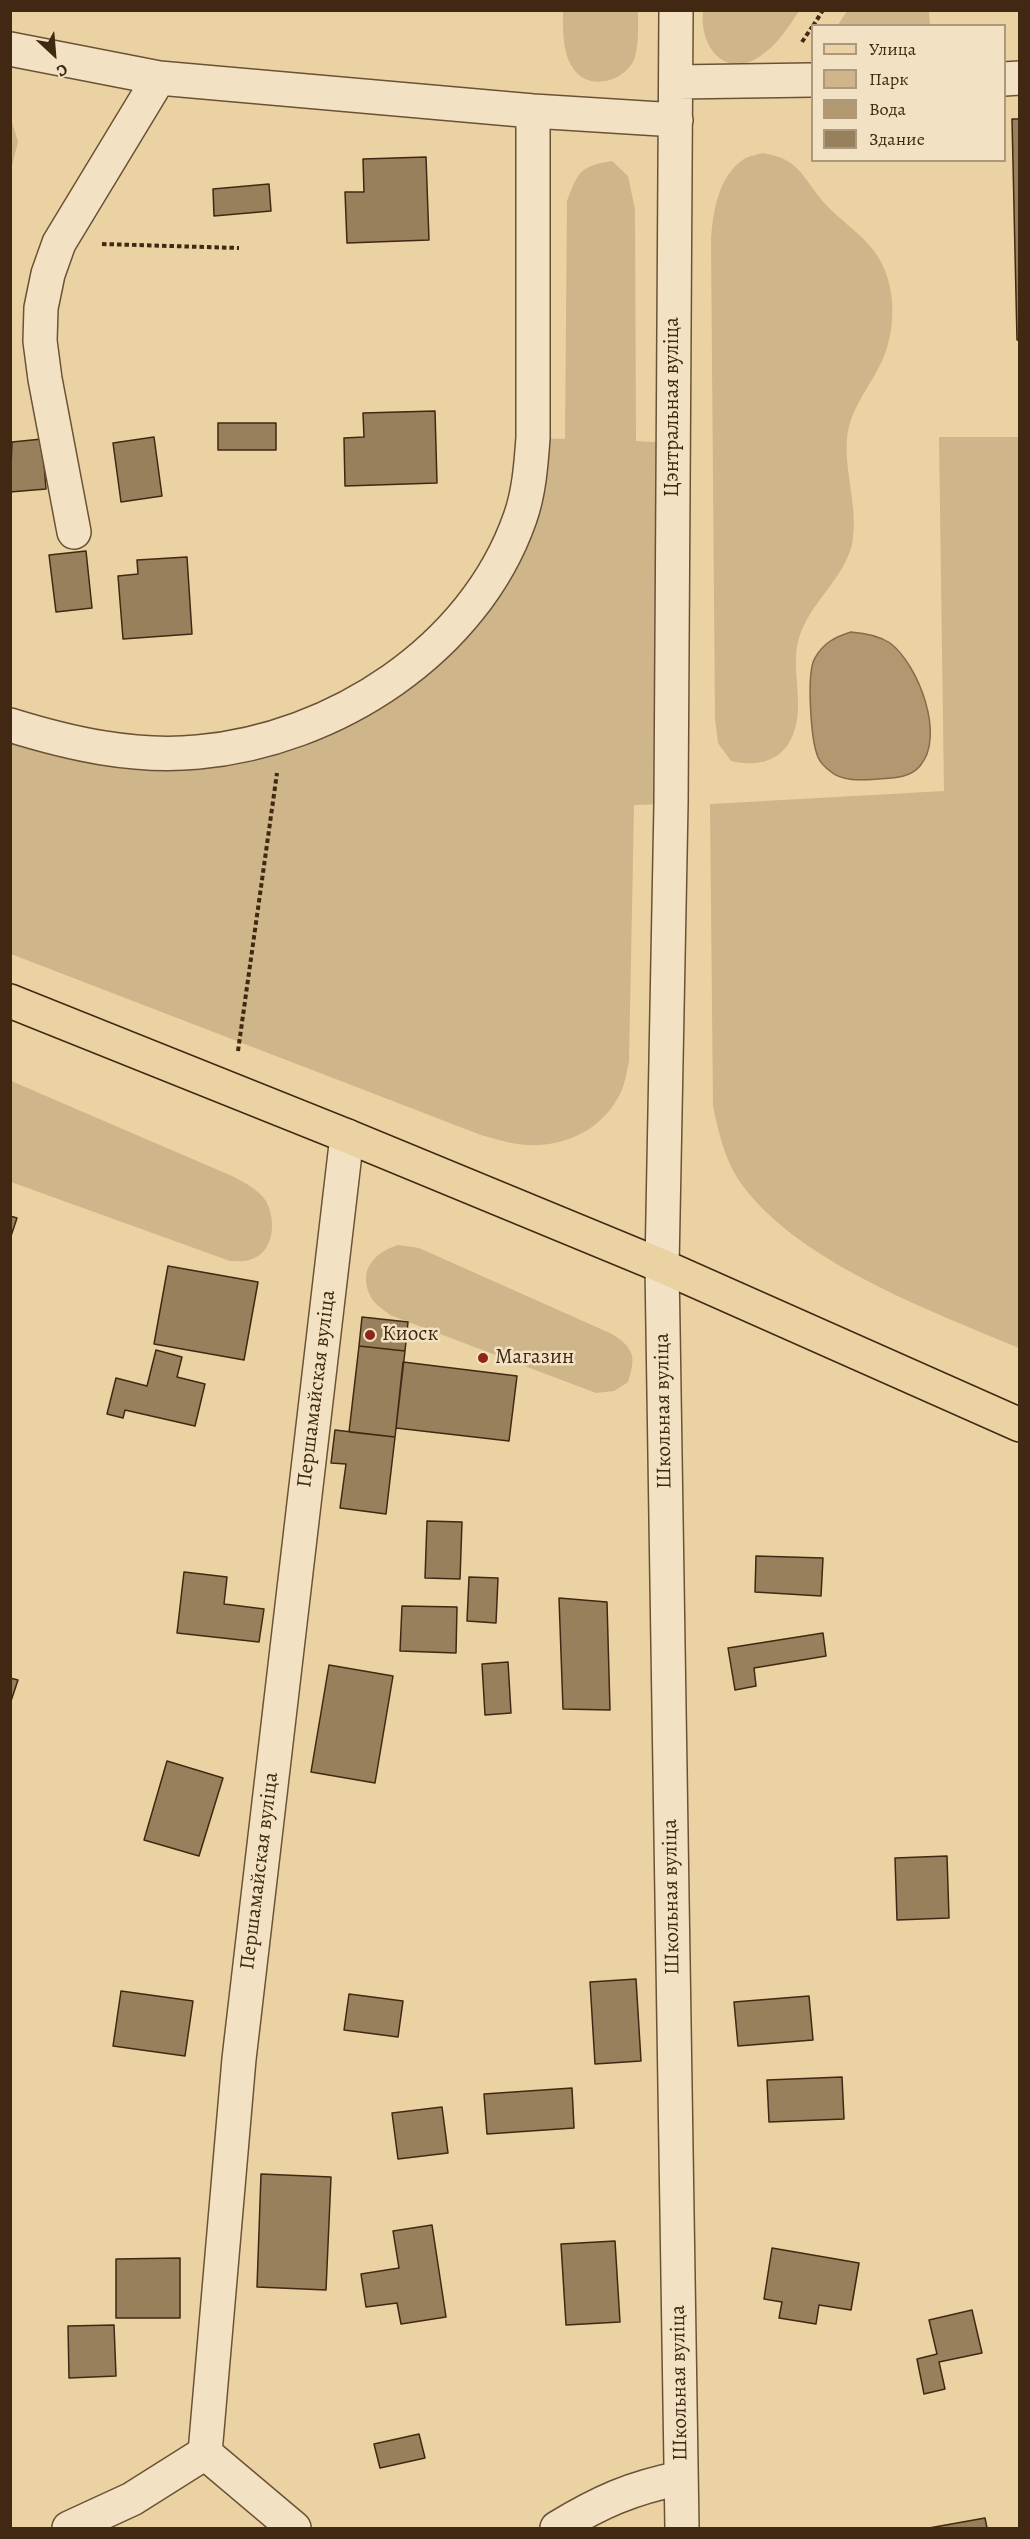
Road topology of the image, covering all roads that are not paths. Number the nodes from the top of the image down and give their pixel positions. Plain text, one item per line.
1 (676, 10) edge
2 (10, 50) edge
3 (159, 78) junction
4 (811, 80) edge
5 (676, 82) junction
6 (533, 111) junction
7 (676, 120) junction
8 (75, 532) dead end
9 (10, 725) edge
10 (10, 1001) edge
11 (346, 1136) junction
12 (662, 1266) junction
13 (1020, 1425) edge
14 (205, 2453) junction
15 (681, 2478) junction
16 (69, 2529) edge
17 (294, 2529) edge
18 (556, 2529) edge
19 (682, 2529) edge

1 - 5 street, Цэнтральная вуліца
2 - 3 street
3 - 6 street
3 - 8 street
4 - 5 street
5 - 7 street, Цэнтральная вуліца
6 - 7 street
6 - 9 street
7 - 12 street, Цэнтральная вуліца
10 - 11 main road
11 - 12 main road
11 - 14 street, Першамайская вуліца
12 - 13 main road
12 - 15 street, Школьная вуліца
14 - 16 street
14 - 17 street
15 - 18 street
15 - 19 street, Школьная вуліца

